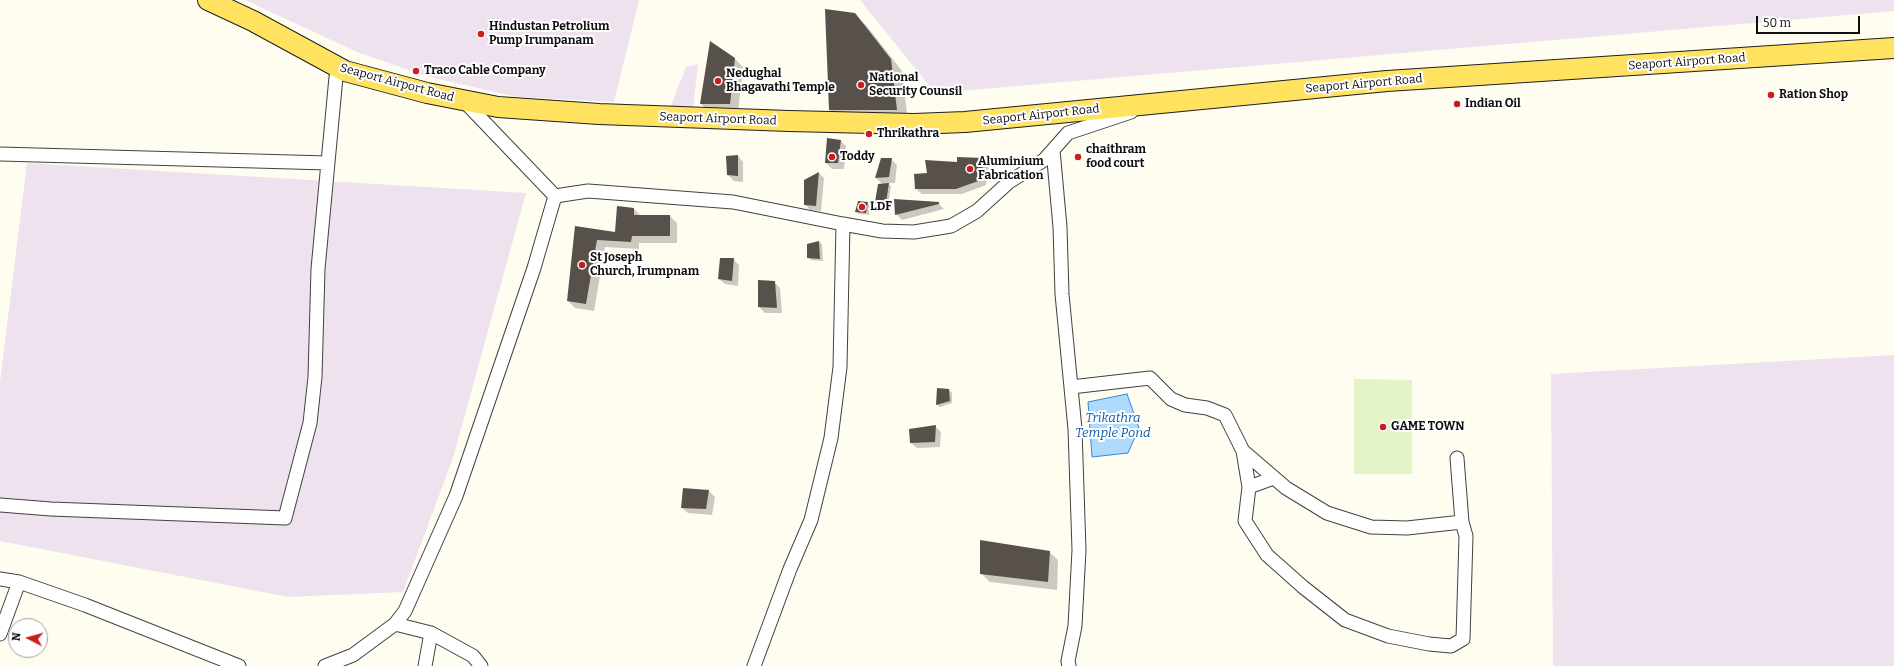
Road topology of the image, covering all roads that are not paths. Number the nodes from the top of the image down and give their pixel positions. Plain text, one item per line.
1 (208, 0) edge
2 (1894, 48) edge
3 (339, 68) junction
4 (464, 100) junction
5 (1155, 103) junction
6 (1053, 150) junction
7 (0, 154) edge
8 (328, 163) junction
9 (556, 196) junction
10 (843, 224) junction
11 (1071, 387) junction
12 (1243, 451) junction
13 (1457, 458) dead end
14 (1274, 478) junction
15 (1249, 488) junction
16 (0, 505) edge
17 (1462, 522) junction
18 (0, 580) edge
19 (19, 582) junction
20 (396, 624) junction
21 (431, 633) junction
22 (0, 634) edge
23 (239, 666) edge
24 (325, 666) edge
25 (425, 666) edge
26 (481, 666) edge
27 (754, 666) edge
28 (1069, 666) edge

1 - 3 main road, Seaport Airport Road
2 - 5 main road, Seaport Airport Road
3 - 4 main road, Seaport Airport Road
3 - 8 street
4 - 5 main road, Seaport Airport Road
4 - 9 street
5 - 6 street
6 - 10 street
6 - 11 street
7 - 8 street
8 - 16 street
9 - 10 street
9 - 20 street
10 - 27 street
11 - 12 street
11 - 28 street
12 - 14 street
12 - 15 street
13 - 17 street
14 - 15 street
14 - 17 street
15 - 17 street
18 - 19 street
19 - 22 street
19 - 23 street
20 - 21 street
20 - 24 street
21 - 25 street
21 - 26 street

